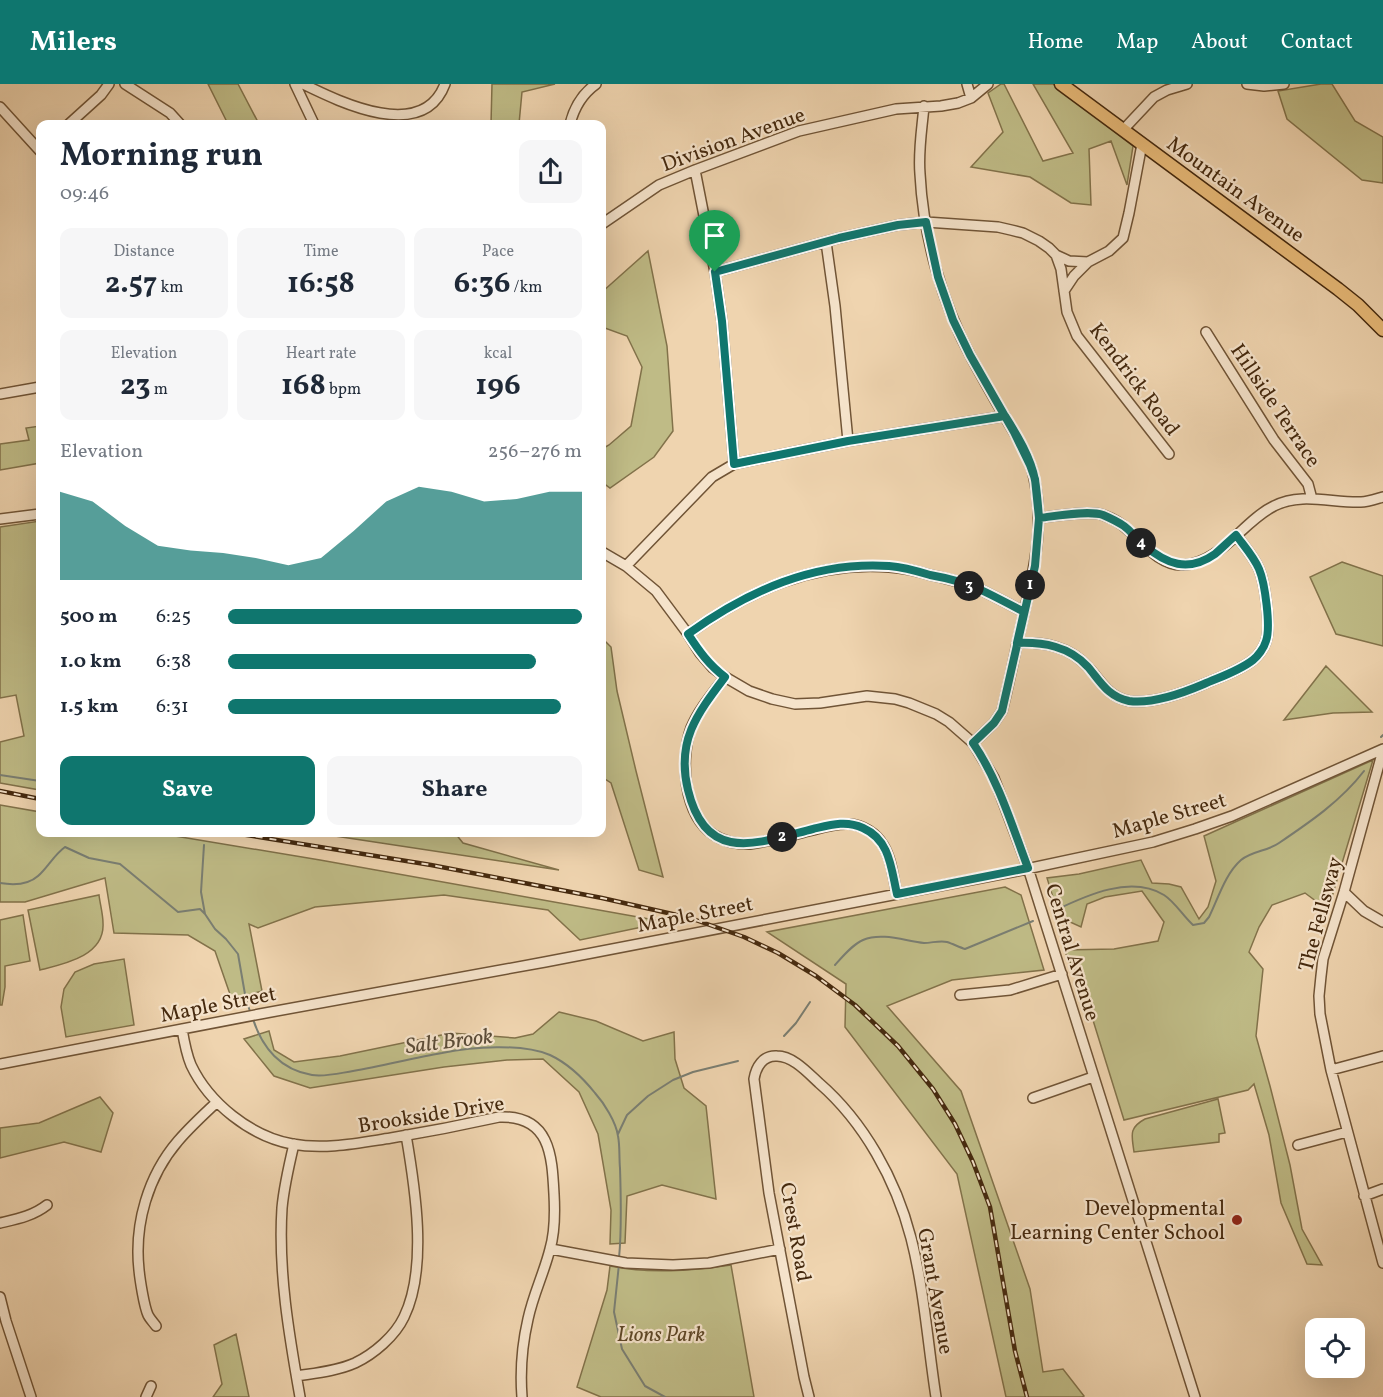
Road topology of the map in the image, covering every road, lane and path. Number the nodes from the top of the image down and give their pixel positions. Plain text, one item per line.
1 (109, 84) edge
2 (125, 84) edge
3 (295, 84) edge
4 (303, 84) edge
5 (445, 84) edge
6 (596, 84) edge
7 (968, 84) edge
8 (988, 84) edge
9 (1061, 84) edge
10 (1186, 84) edge
11 (1247, 84) edge
12 (1284, 84) edge
13 (971, 98) junction
14 (924, 106) junction
15 (0, 107) edge
16 (73, 120) edge
17 (176, 120) edge
18 (312, 120) edge
19 (571, 120) edge
20 (1123, 130) junction
21 (1142, 144) junction
22 (36, 147) edge
23 (695, 170) junction
24 (606, 221) edge
25 (926, 222) junction
26 (826, 242) junction
27 (1056, 255) junction
28 (1088, 262) junction
29 (715, 272) junction
30 (1064, 291) junction
31 (1383, 330) edge
32 (1206, 332) dead end
33 (36, 388) edge
34 (0, 394) edge
35 (1005, 416) junction
36 (848, 441) junction
37 (1169, 454) dead end
38 (734, 464) junction
39 (1383, 497) edge
40 (1311, 499) junction
41 (36, 514) edge
42 (1039, 518) junction
43 (0, 519) edge
44 (1236, 535) junction
45 (606, 554) edge
46 (626, 566) junction
47 (1024, 612) junction
48 (688, 634) junction
49 (1017, 643) junction
50 (725, 677) junction
51 (973, 743) junction
52 (1383, 749) edge
53 (1028, 868) junction
54 (1344, 892) junction
55 (897, 894) junction
56 (1383, 922) edge
57 (1062, 974) junction
58 (960, 995) dead end
59 (182, 1029) junction
60 (1383, 1056) edge
61 (0, 1064) edge
62 (1331, 1070) junction
63 (755, 1073) joint
64 (1093, 1077) junction
65 (1033, 1098) dead end
66 (218, 1102) junction
67 (1347, 1132) junction
68 (406, 1136) junction
69 (294, 1144) junction
70 (1298, 1145) dead end
71 (1383, 1190) edge
72 (1365, 1196) junction
73 (47, 1204) dead end
74 (0, 1223) edge
75 (550, 1249) junction
76 (780, 1249) junction
77 (1383, 1263) edge
78 (0, 1297) edge
79 (156, 1326) dead end
80 (297, 1376) junction
81 (151, 1386) dead end
82 (31, 1397) edge
83 (146, 1397) edge
84 (300, 1397) edge
85 (522, 1397) edge
86 (809, 1397) edge
87 (936, 1397) edge
88 (1195, 1397) edge

1 - 16 street
2 - 17 street
3 - 18 street
4 - 5 street
6 - 19 street
7 - 13 street
8 - 13 street, Division Avenue
9 - 20 main road, Mountain Avenue
10 - 20 street
11 - 12 street
13 - 14 street, Division Avenue
14 - 23 street, Division Avenue
14 - 25 street
15 - 22 street
20 - 21 main road, Mountain Avenue
21 - 28 street
21 - 31 main road, Mountain Avenue
23 - 24 street, Division Avenue
23 - 29 street
25 - 26 street
25 - 27 street
25 - 35 street
26 - 29 street
26 - 36 street
27 - 28 street
27 - 30 street, Kendrick Road
28 - 30 street
29 - 38 street
30 - 37 street, Kendrick Road
32 - 40 street, Hillside Terrace
33 - 34 street
35 - 36 street
35 - 42 street
36 - 38 street
38 - 46 street
39 - 40 street
40 - 44 street
41 - 43 street
42 - 44 street
42 - 47 street
44 - 49 street
45 - 46 street, Central Avenue
46 - 48 street, Central Avenue
47 - 48 street
47 - 49 street
48 - 50 street, Central Avenue
49 - 51 street
50 - 51 street, Central Avenue
50 - 55 street
51 - 53 street, Central Avenue
52 - 53 street, Maple Street
52 - 54 street, The Fellsway
53 - 55 street, Maple Street
53 - 57 street, Central Avenue
54 - 56 street
54 - 62 street, The Fellsway
55 - 59 street, Maple Street
57 - 58 street
57 - 64 street, Central Avenue
59 - 61 street, Maple Street
59 - 66 street, Brookside Drive
60 - 62 street
62 - 67 street, The Fellsway
63 - 76 street, Crest Road
63 - 87 street, Grant Avenue
64 - 65 street
64 - 88 street, Central Avenue
66 - 69 street, Brookside Drive
66 - 79 street
67 - 70 street
67 - 72 street, The Fellsway
68 - 69 street, Brookside Drive
68 - 75 street, Brookside Drive
68 - 80 street
69 - 80 street
71 - 72 street
72 - 77 street, The Fellsway
73 - 74 street
75 - 76 street
75 - 85 street, Brookside Drive
76 - 86 street, Crest Road
78 - 82 street
80 - 84 street
81 - 83 street

